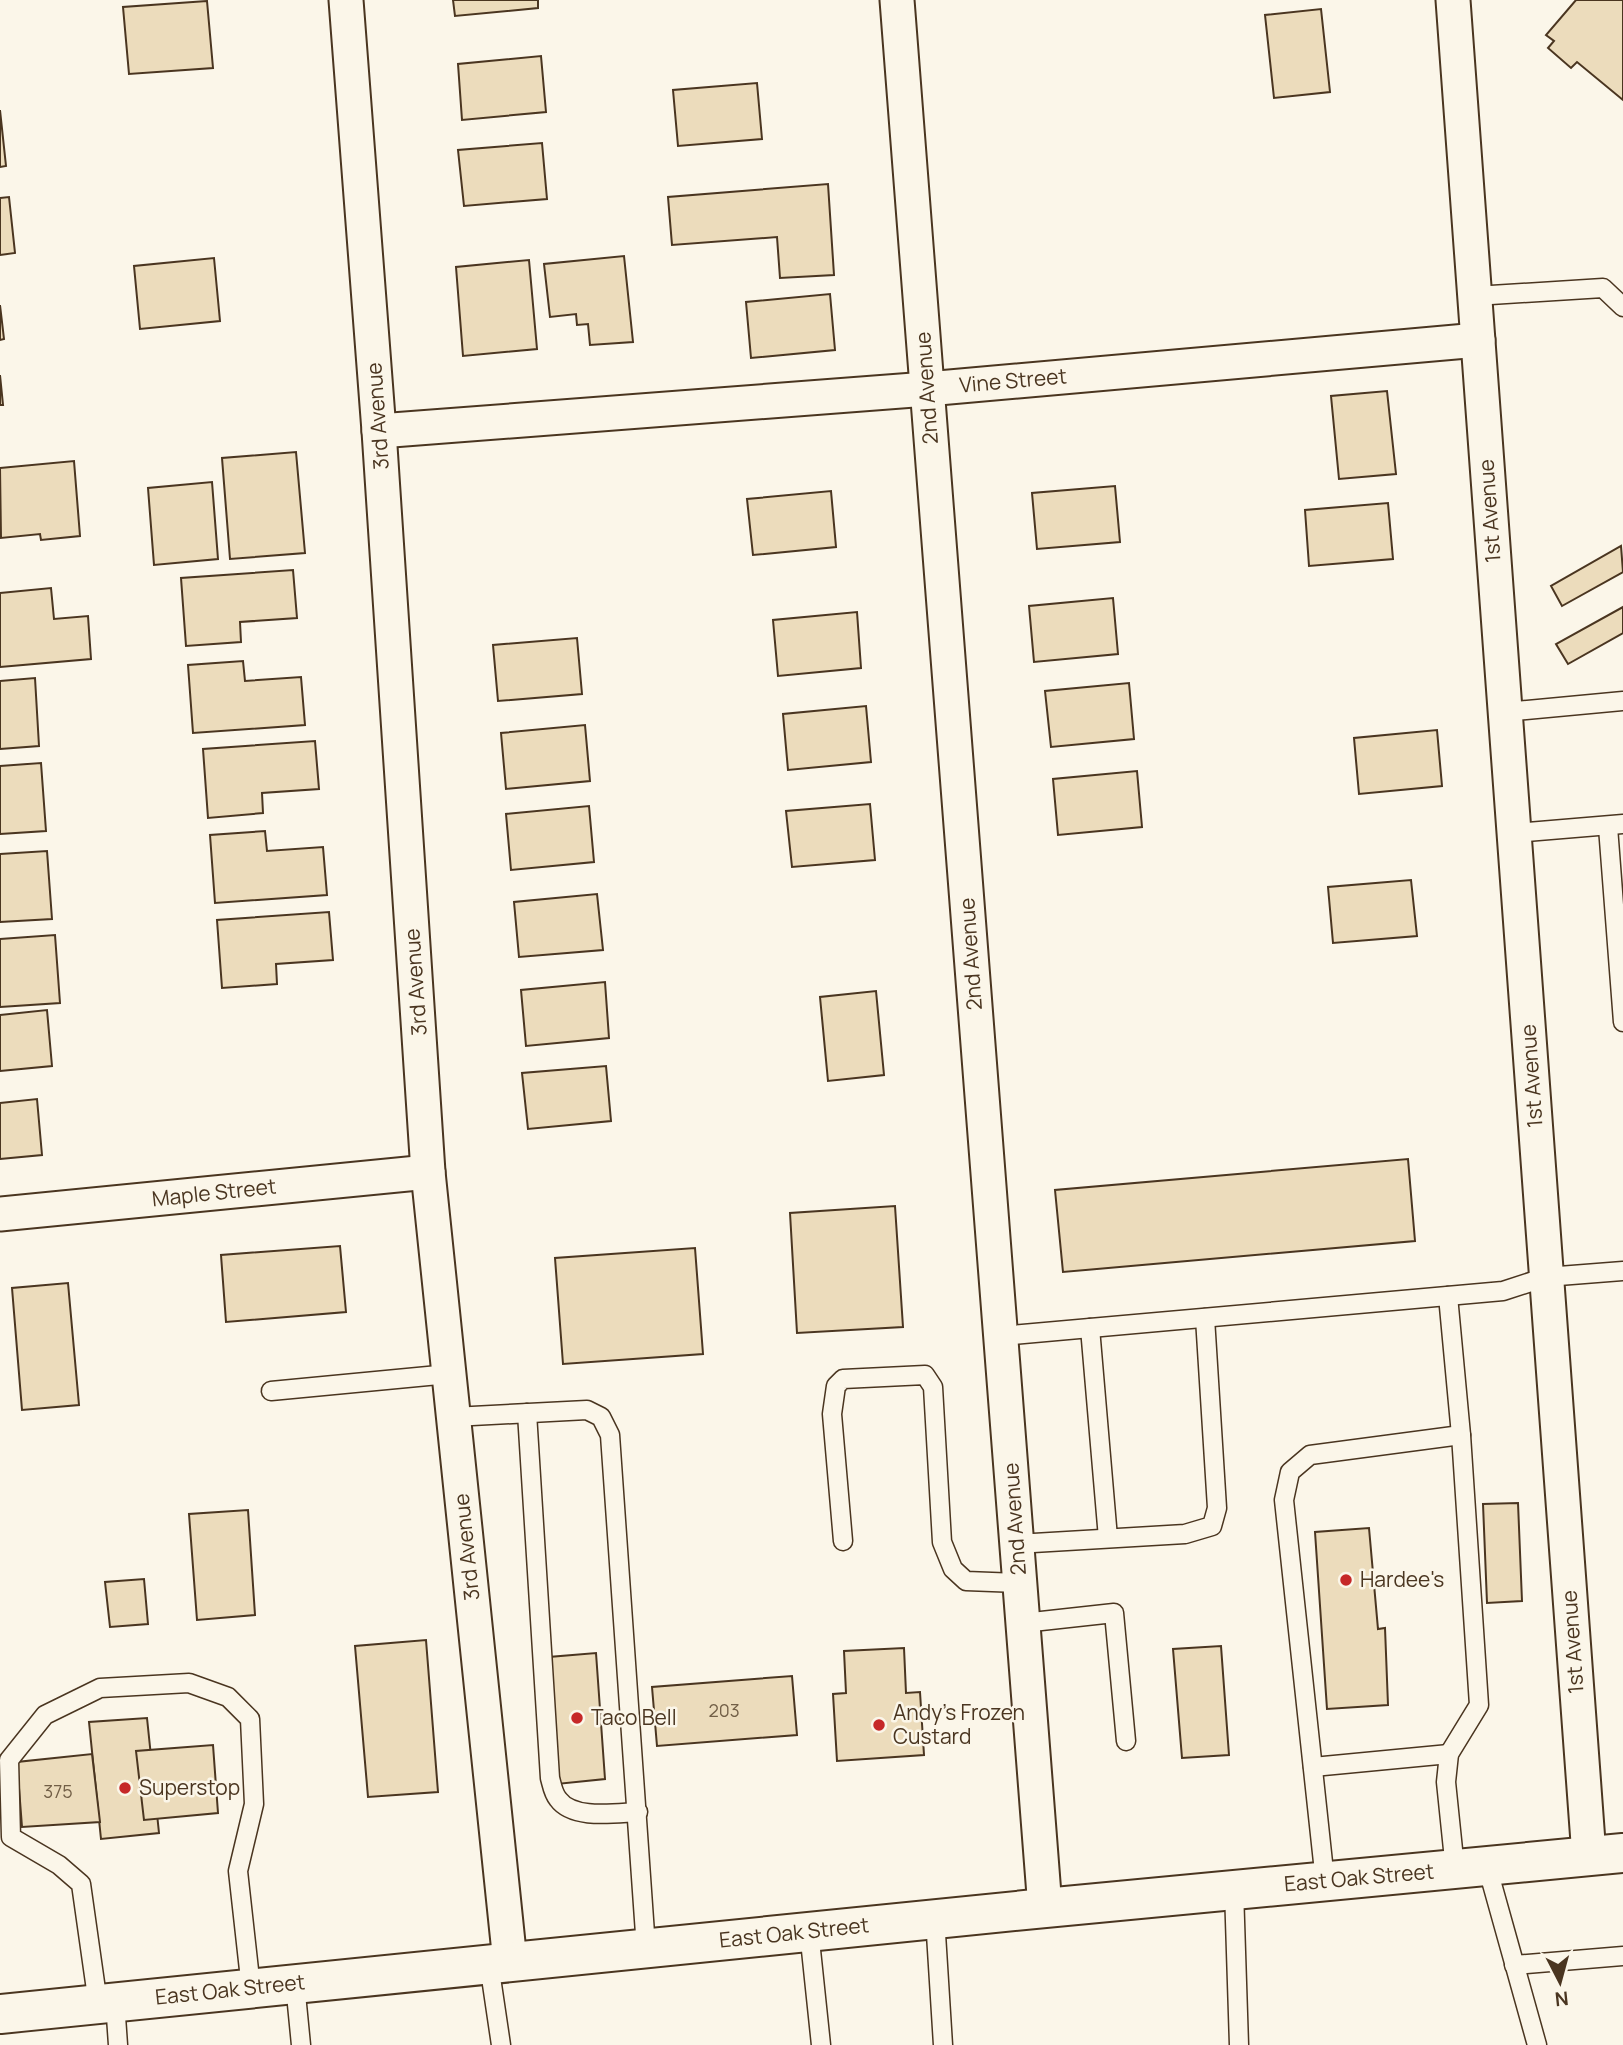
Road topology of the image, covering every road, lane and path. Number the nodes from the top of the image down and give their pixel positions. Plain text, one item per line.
1 (346, 0) edge
2 (897, 0) edge
3 (1453, 0) edge
4 (1475, 296) junction
5 (1623, 307) edge
6 (1478, 340) junction
7 (927, 389) junction
8 (379, 431) junction
9 (1623, 701) edge
10 (1505, 712) junction
11 (1615, 826) edge
12 (1514, 834) junction
13 (1623, 1022) edge
14 (428, 1172) junction
15 (0, 1214) edge
16 (1623, 1270) edge
17 (1546, 1277) junction
18 (1448, 1296) junction
19 (1205, 1318) junction
20 (1090, 1328) junction
21 (1001, 1336) junction
22 (449, 1374) junction
23 (271, 1391) dead end
24 (527, 1413) junction
25 (453, 1417) junction
26 (1461, 1436) junction
27 (1108, 1538) junction
28 (843, 1541) dead end
29 (1016, 1544) junction
30 (1019, 1583) junction
31 (1023, 1623) junction
32 (1126, 1741) dead end
33 (1449, 1754) junction
34 (1313, 1767) junction
35 (5, 1805) edge
36 (638, 1812) junction
37 (1606, 1855) edge
38 (1471, 1867) junction
39 (1325, 1881) junction
40 (1234, 1889) junction
41 (1045, 1908) junction
42 (934, 1919) junction
43 (808, 1931) junction
44 (646, 1948) junction
45 (1623, 1956) edge
46 (499, 1963) junction
47 (1514, 1965) junction
48 (295, 1984) junction
49 (251, 1989) junction
50 (107, 2003) junction
51 (4, 2016) edge
52 (118, 2045) edge
53 (301, 2045) edge
54 (501, 2045) edge
55 (821, 2045) edge
56 (943, 2045) edge
57 (1239, 2045) edge
58 (1536, 2045) edge

1 - 8 street, 3rd Avenue
2 - 7 street, 2nd Avenue
3 - 4 street, 1st Avenue
4 - 5 lane
4 - 6 street, 1st Avenue
6 - 7 street, Vine Street
6 - 10 street, 1st Avenue
7 - 8 street, Vine Street
7 - 21 street, 2nd Avenue
8 - 14 street, 3rd Avenue
9 - 10 lane
10 - 12 street, 1st Avenue
11 - 12 lane
11 - 13 lane
12 - 17 street, 1st Avenue
14 - 15 street, Maple Street
14 - 22 street, 3rd Avenue
16 - 17 lane
17 - 18 lane
17 - 37 street, 1st Avenue
18 - 19 lane
18 - 26 lane
19 - 20 lane
19 - 27 lane
20 - 21 lane
20 - 27 lane
21 - 29 street, 2nd Avenue
22 - 23 lane
22 - 25 street, 3rd Avenue
24 - 25 lane
24 - 36 lane
24 - 36 lane
25 - 46 street, 3rd Avenue
26 - 33 lane
26 - 34 lane
27 - 29 lane
28 - 30 lane
29 - 30 street, 2nd Avenue
30 - 31 street, 2nd Avenue
31 - 32 lane
31 - 41 street, 2nd Avenue
33 - 34 lane
33 - 38 lane
34 - 39 lane
35 - 49 lane
35 - 50 lane
36 - 44 lane
37 - 38 highway, East Oak Street
38 - 39 highway, East Oak Street
38 - 47 lane
39 - 40 highway, East Oak Street
40 - 41 highway, East Oak Street
40 - 57 lane
41 - 42 highway, East Oak Street
42 - 43 highway, East Oak Street
42 - 56 lane
43 - 44 highway, East Oak Street
43 - 55 lane
44 - 46 highway, East Oak Street
45 - 47 lane
46 - 48 highway, East Oak Street
46 - 54 lane
47 - 58 lane
48 - 49 highway, East Oak Street
48 - 53 lane
49 - 50 highway, East Oak Street
50 - 51 highway, East Oak Street
50 - 52 lane

